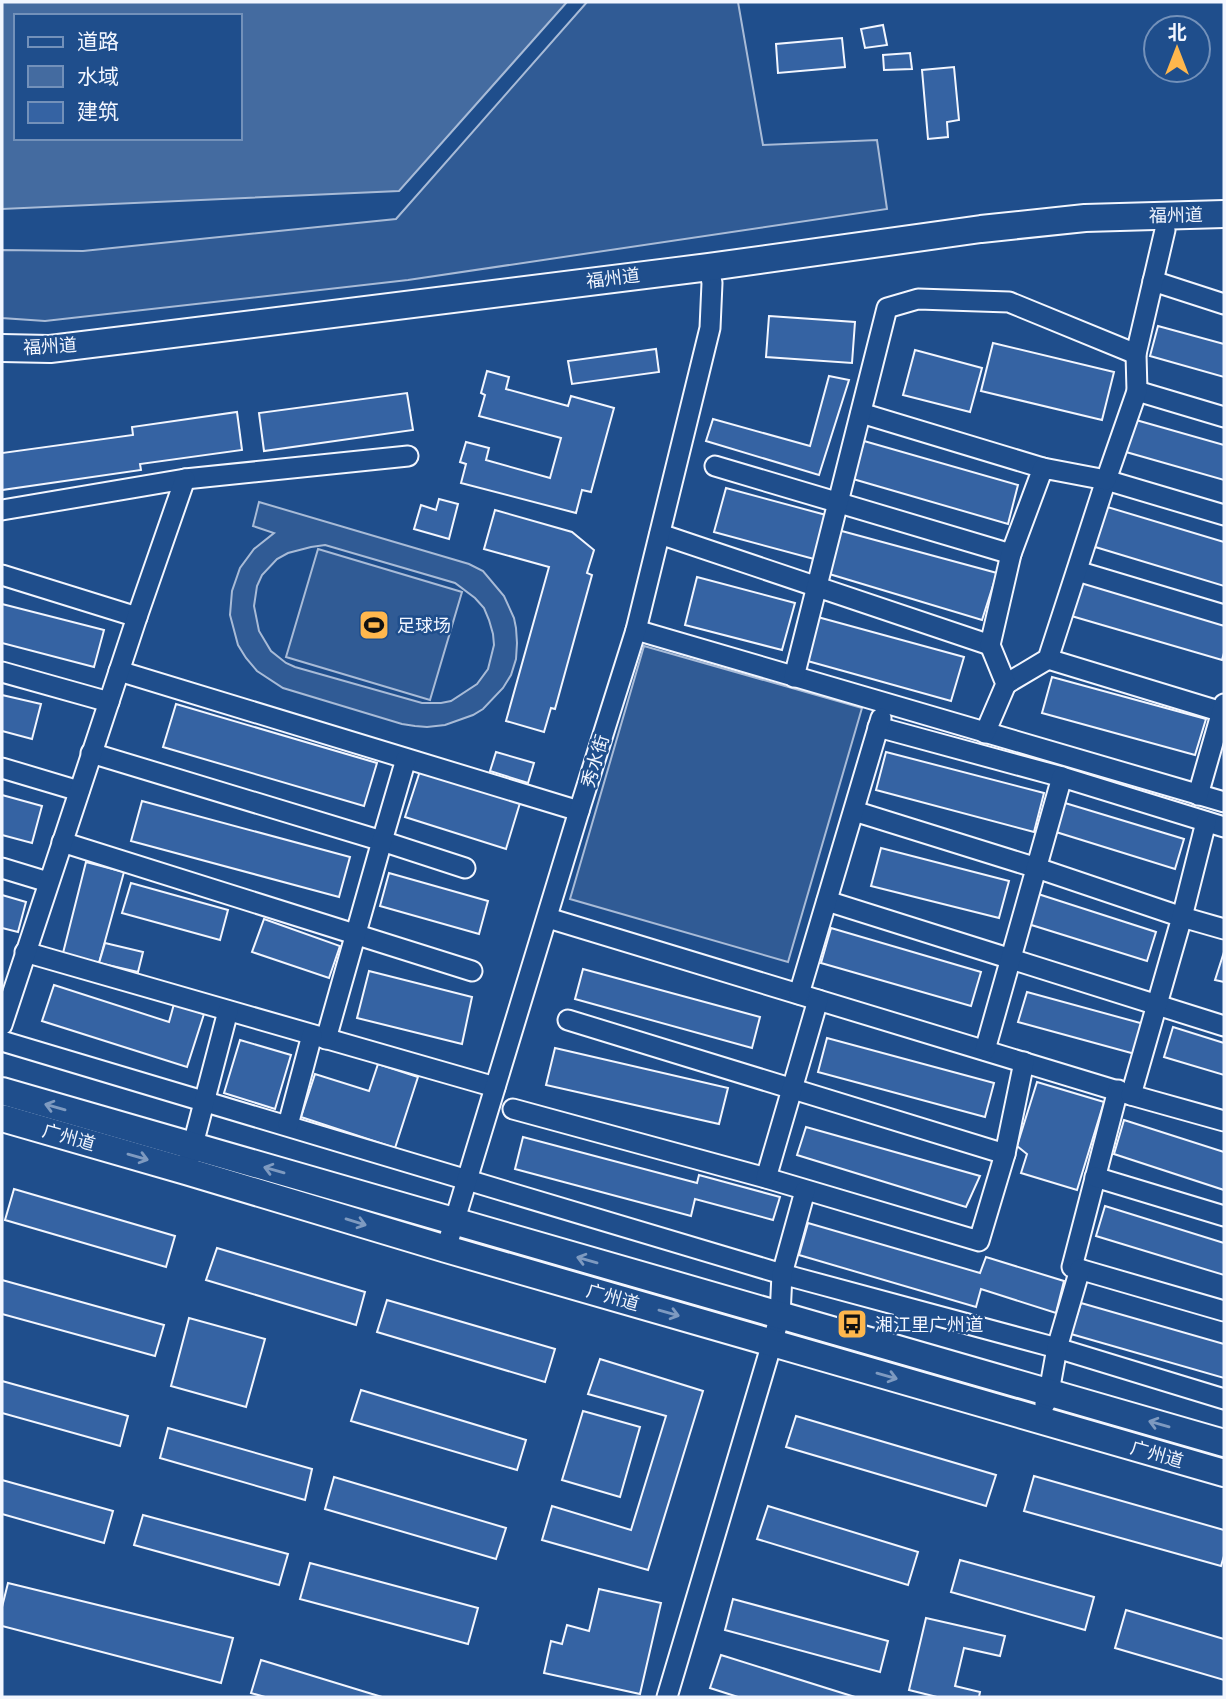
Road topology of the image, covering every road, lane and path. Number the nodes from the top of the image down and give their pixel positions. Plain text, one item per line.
1 (1224, 214) edge
2 (1224, 229) edge
3 (1165, 230) junction
4 (710, 275) junction
5 (1153, 281) junction
6 (1224, 304) edge
7 (2, 348) edge
8 (1136, 354) junction
9 (2, 361) edge
10 (1138, 391) junction
11 (860, 413) junction
12 (1224, 417) edge
13 (408, 456) dead end
14 (715, 466) dead end
15 (1043, 468) junction
16 (185, 479) junction
17 (1106, 480) junction
18 (838, 503) junction
19 (2, 510) edge
20 (1224, 515) edge
21 (660, 534) junction
22 (1010, 554) junction
23 (1077, 570) junction
24 (2, 575) edge
25 (817, 587) junction
26 (1224, 615) edge
27 (137, 617) junction
28 (636, 630) junction
29 (990, 645) junction
30 (1048, 659) junction
31 (119, 671) junction
32 (2, 672) edge
33 (794, 677) junction
34 (1006, 684) junction
35 (109, 702) junction
36 (886, 703) junction
37 (1223, 708) edge
38 (878, 727) junction
39 (985, 733) junction
40 (91, 753) junction
41 (407, 759) junction
42 (2, 768) edge
43 (1062, 777) junction
44 (79, 791) junction
45 (1198, 794) junction
46 (1224, 802) edge
47 (579, 810) junction
48 (854, 811) junction
49 (1215, 825) edge
50 (382, 841) junction
51 (62, 842) junction
52 (464, 867) dead end
53 (2, 868) edge
54 (1037, 868) junction
55 (48, 882) junction
56 (827, 901) junction
57 (1182, 917) junction
58 (548, 918) junction
59 (1224, 929) edge
60 (356, 933) junction
61 (24, 952) junction
62 (1011, 959) junction
63 (472, 971) dead end
64 (8, 984) edge
65 (809, 997) junction
66 (1157, 1004) junction
67 (228, 1011) junction
68 (568, 1020) dead end
69 (2, 1025) edge
70 (1224, 1026) edge
71 (319, 1037) junction
72 (2, 1041) edge
73 (985, 1050) junction
74 (1024, 1062) junction
75 (495, 1087) junction
76 (792, 1088) junction
77 (2, 1091) edge
78 (1124, 1093) junction
79 (204, 1102) junction
80 (513, 1109) dead end
81 (2, 1118) edge
82 (1224, 1121) edge
83 (288, 1125) junction
84 (1005, 1154) junction
85 (189, 1159) junction
86 (1096, 1177) junction
87 (766, 1178) junction
88 (466, 1179) junction
89 (806, 1191) junction
90 (1224, 1216) edge
91 (454, 1222) junction
92 (446, 1249) junction
93 (1080, 1269) junction
94 (782, 1274) junction
95 (1224, 1311) edge
96 (780, 1315) junction
97 (771, 1342) junction
98 (1057, 1348) junction
99 (1049, 1392) junction
100 (1224, 1399) edge
101 (1040, 1420) junction
102 (1224, 1443) edge
103 (1224, 1473) edge
104 (667, 1697) edge

1 - 4 street, 福州道
2 - 3 street, 福州道
3 - 4 street, 福州道
3 - 5 street
4 - 7 street, 福州道
4 - 9 street, 福州道
4 - 21 street, 秀水街
5 - 6 street
5 - 8 street
8 - 10 street
8 - 11 street
10 - 12 street
10 - 17 street
11 - 15 street
11 - 18 street
13 - 16 street
14 - 18 street
15 - 17 street
15 - 22 street
16 - 19 street
16 - 27 street
17 - 20 street
17 - 23 street
18 - 22 street
18 - 25 street
21 - 25 street
21 - 28 street, 秀水街
22 - 29 street
23 - 26 street
23 - 30 street
24 - 27 street
25 - 29 street
25 - 33 street
27 - 31 street
28 - 33 street
28 - 47 street, 秀水街
29 - 34 street
30 - 34 street
30 - 37 street
31 - 35 street
31 - 41 street
32 - 35 street
33 - 36 street
34 - 39 street
35 - 40 street
36 - 38 street
36 - 39 street
37 - 45 street
38 - 43 street
38 - 48 street
39 - 45 street
40 - 44 street
40 - 50 street
41 - 47 street
41 - 50 street
42 - 44 street
43 - 49 street
43 - 54 street
44 - 51 street
45 - 46 street
47 - 58 street, 秀水街
48 - 54 street
48 - 56 street
49 - 57 street
50 - 52 street
50 - 60 street
51 - 55 street
51 - 60 street
53 - 55 street
54 - 57 street
54 - 62 street
55 - 61 street
56 - 62 street
56 - 65 street
57 - 59 street
57 - 66 street
58 - 65 street
58 - 75 street, 秀水街
60 - 63 street
60 - 71 street
61 - 64 street
61 - 67 street
62 - 66 street
62 - 73 street
64 - 69 street
65 - 73 street
65 - 76 street
66 - 70 street
66 - 78 street
67 - 71 street
67 - 79 street
68 - 76 street
71 - 75 street
71 - 83 street
72 - 79 street
73 - 74 street
74 - 78 street
74 - 84 street
75 - 88 street, 秀水街
76 - 84 street
76 - 87 street
85 -> 77 street, 广州道
78 - 82 street
78 - 86 street
79 - 83 street
79 - 85 street
80 - 87 street
81 -> 85 street, 广州道
83 - 88 street
84 - 89 street
91 -> 85 street, 广州道
85 -> 92 street, 广州道
86 - 90 street
86 - 93 street
87 - 89 street
88 - 91 street, 秀水街
88 - 94 street
89 - 94 street
91 - 92 street, 秀水街
96 -> 91 street, 广州道
92 -> 97 street, 广州道
93 - 95 street
93 - 98 street
94 - 96 street
94 - 98 street
96 - 97 street
96 - 99 street, 广州道
97 -> 101 street, 广州道
97 - 104 street
98 - 99 street
98 - 100 street
99 - 101 street
102 -> 99 street, 广州道
101 - 103 street, 广州道

